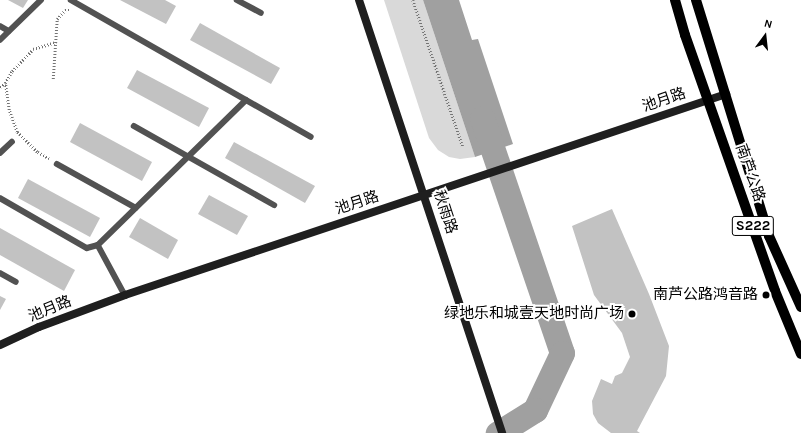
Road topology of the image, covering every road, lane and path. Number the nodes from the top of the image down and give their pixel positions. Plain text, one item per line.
1 (41, 0) edge
2 (71, 0) edge
3 (237, 0) edge
4 (359, 0) edge
5 (413, 0) edge
6 (675, 0) edge
7 (696, 0) edge
8 (85, 8) junction
9 (261, 13) dead end
10 (0, 26) edge
11 (9, 31) junction
12 (0, 40) edge
13 (56, 42) junction
14 (53, 79) dead end
15 (6, 83) junction
16 (0, 87) edge
17 (726, 94) junction
18 (246, 100) junction
19 (709, 100) junction
20 (134, 126) dead end
21 (311, 137) dead end
22 (12, 142) dead end
23 (463, 147) dead end
24 (0, 153) edge
25 (188, 156) junction
26 (57, 164) joint
27 (424, 195) junction
28 (0, 198) edge
29 (274, 205) dead end
30 (136, 208) junction
31 (98, 245) junction
32 (0, 273) edge
33 (16, 282) dead end
34 (125, 295) junction
35 (801, 307) edge
36 (0, 345) edge
37 (801, 352) edge
38 (502, 433) edge

1 - 11 lane
2 - 8 lane
3 - 9 lane
4 - 27 street, 秋雨路
5 - 23 path
6 - 19 main road, 南芦公路 / S222
7 - 17 main road, 南芦公路 / S222
8 - 13 path
8 - 18 lane
10 - 11 lane
11 - 12 lane
13 - 14 path
13 - 15 path
15 - 16 path
15 - 26 path
17 - 19 street, 池月路
17 - 35 main road, 南芦公路 / S222
18 - 21 lane
18 - 25 lane
19 - 27 street, 池月路
19 - 37 main road, 南芦公路 / S222
20 - 25 lane
22 - 24 lane
25 - 29 lane
25 - 30 lane
26 - 30 lane
27 - 34 street, 池月路
27 - 38 street, 秋雨路
28 - 31 lane
30 - 31 lane
31 - 34 lane
32 - 33 lane
34 - 36 street, 池月路

